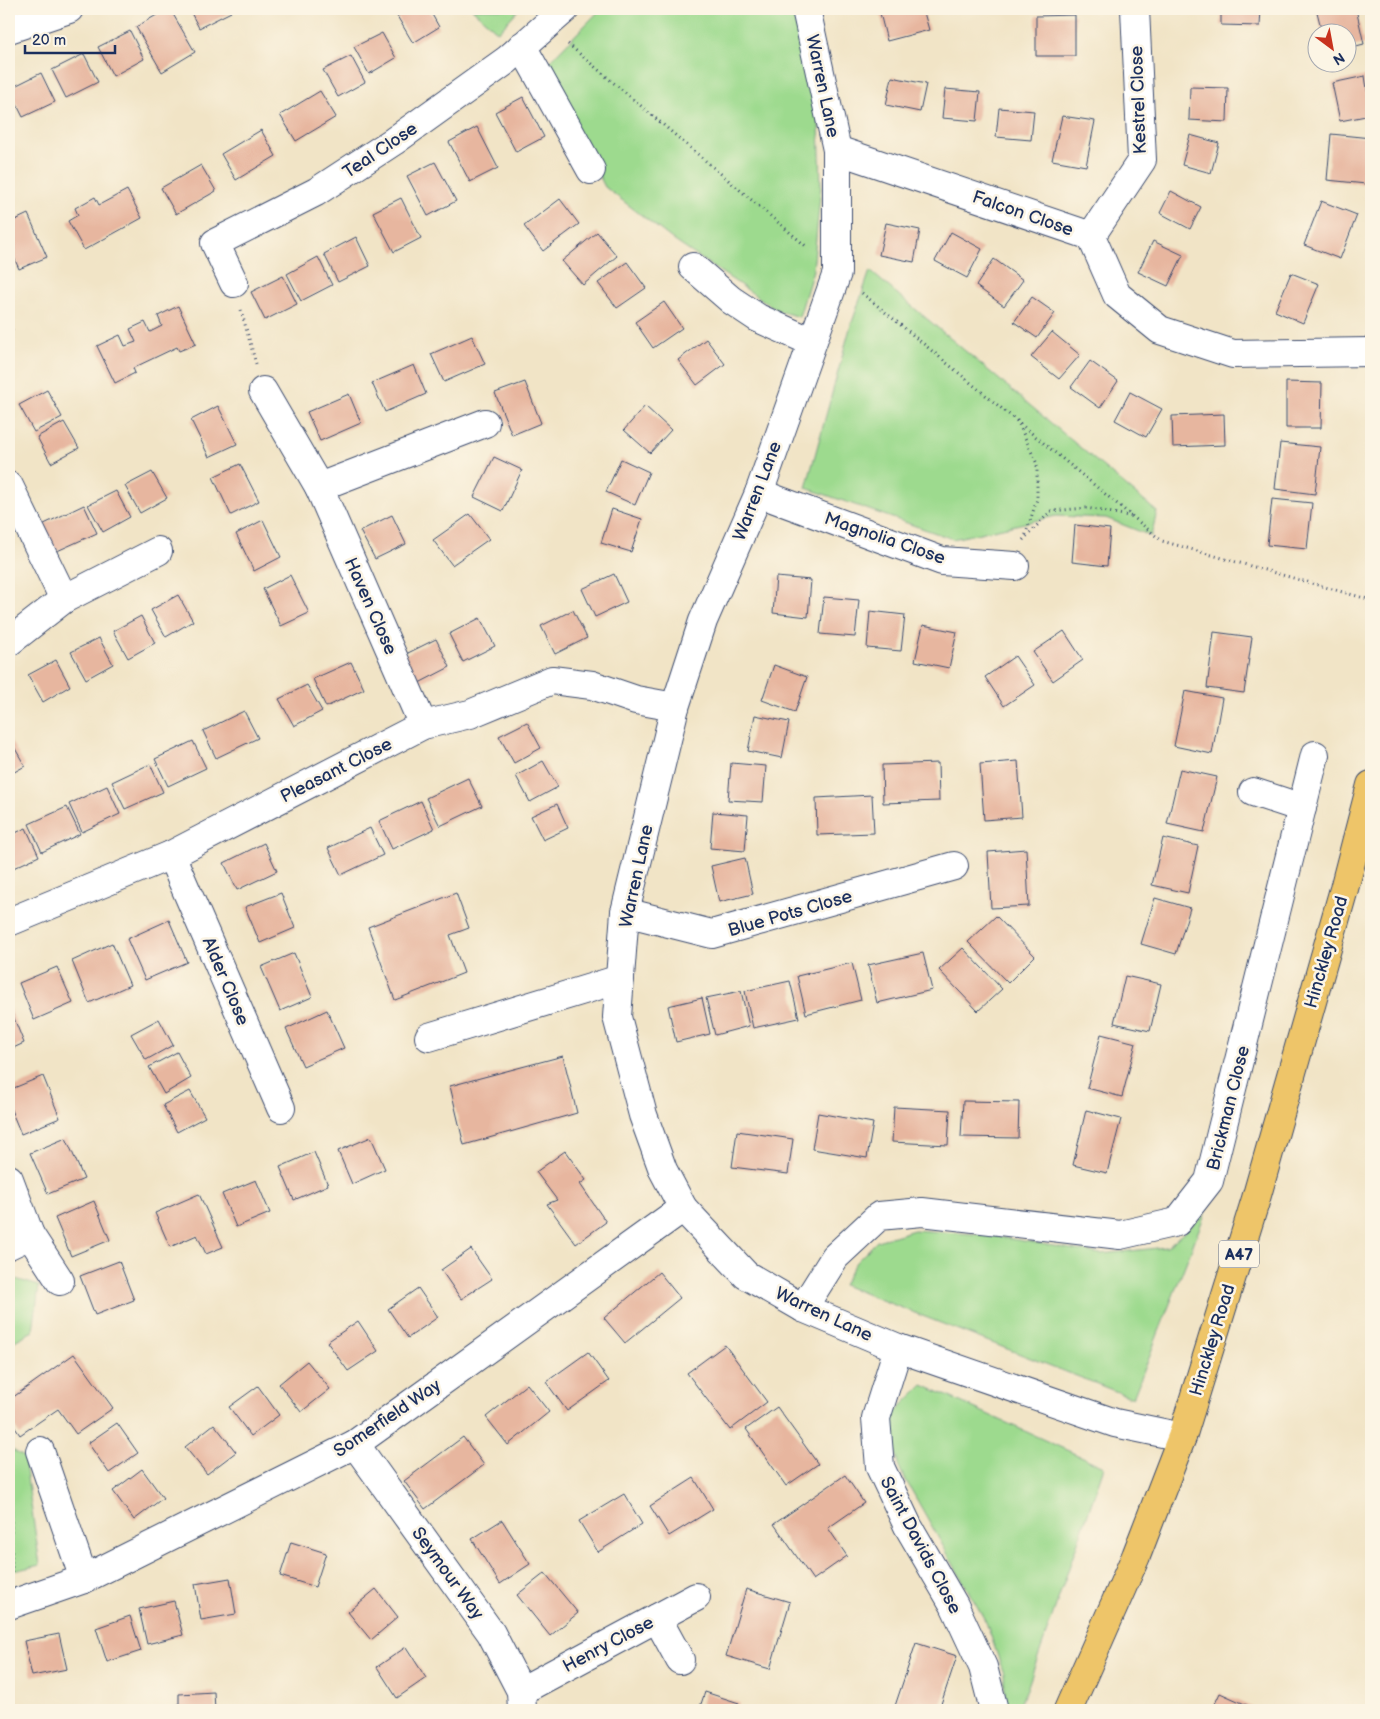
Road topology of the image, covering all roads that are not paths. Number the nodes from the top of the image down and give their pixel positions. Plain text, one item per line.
1 (69, 9) edge
2 (806, 9) edge
3 (1135, 9) edge
4 (556, 18) edge
5 (9, 29) edge
6 (522, 46) junction
7 (837, 150) junction
8 (592, 170) dead end
9 (1090, 236) junction
10 (692, 267) dead end
11 (234, 283) road end
12 (812, 342) junction
13 (1371, 352) edge
14 (264, 391) road end
15 (485, 423) dead end
16 (9, 486) edge
17 (319, 487) junction
18 (758, 493) junction
19 (158, 551) dead end
20 (1015, 566) road end
21 (64, 599) junction
22 (9, 642) edge
23 (675, 707) junction
24 (423, 725) junction
25 (1315, 755) dead end
26 (1371, 786) edge
27 (1253, 792) dead end
28 (1302, 808) junction
29 (171, 855) junction
30 (954, 866) dead end
31 (624, 912) junction
32 (9, 922) edge
33 (620, 979) junction
34 (429, 1037) dead end
35 (281, 1108) dead end
36 (9, 1179) edge
37 (683, 1208) junction
38 (19, 1240) edge
39 (60, 1281) dead end
40 (803, 1308) junction
41 (898, 1348) junction
42 (1182, 1437) junction
43 (355, 1444) junction
44 (40, 1451) dead end
45 (84, 1579) junction
46 (696, 1597) dead end
47 (10, 1604) edge
48 (657, 1618) junction
49 (680, 1660) dead end
50 (522, 1701) edge
51 (994, 1710) edge
52 (1068, 1710) edge

1 - 5 street
2 - 7 street, Warren Lane
3 - 9 street, Kestrel Close
4 - 6 street, Teal Close
6 - 8 street
6 - 11 street, Teal Close
7 - 9 street, Falcon Close
7 - 12 street, Warren Lane
9 - 13 street, Falcon Close
10 - 12 street
12 - 18 street, Warren Lane
14 - 17 street, Haven Close
15 - 17 street
16 - 21 street
17 - 24 street, Haven Close
18 - 20 street, Magnolia Close
18 - 23 street, Warren Lane
19 - 21 street
21 - 22 street
23 - 24 street, Pleasant Close
23 - 31 street, Warren Lane
24 - 29 street, Pleasant Close
25 - 28 street, Brickman Close
26 - 42 main road, Hinckley Road / A47
27 - 28 street
28 - 40 street, Brickman Close
29 - 32 street, Pleasant Close
29 - 35 street, Alder Close
30 - 31 street, Blue Pots Close
31 - 33 street, Warren Lane
33 - 34 street
33 - 37 street, Warren Lane
36 - 38 street
37 - 40 street, Warren Lane
37 - 43 street, Somerfield Way
38 - 39 street
40 - 41 street, Warren Lane
41 - 42 street, Warren Lane
41 - 51 street, Saint Davids Close
42 - 52 main road, Hinckley Road / A47
43 - 45 street, Somerfield Way
43 - 50 street, Seymour Way
44 - 45 street
45 - 47 street, Somerfield Way
46 - 48 street, Henry Close
48 - 49 street
48 - 50 street, Henry Close

